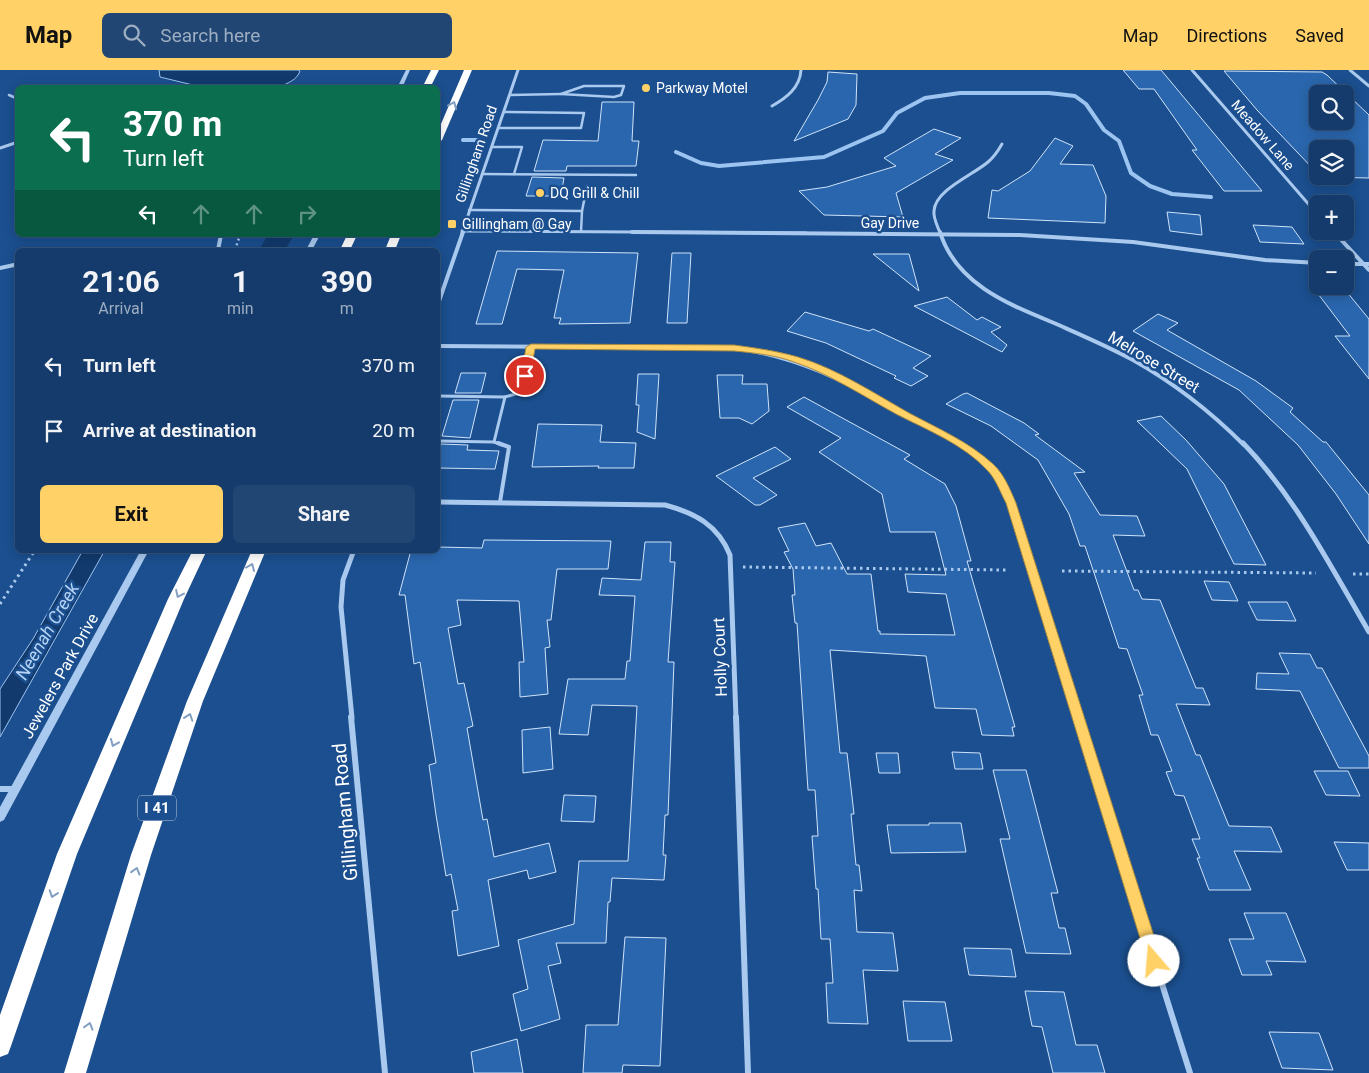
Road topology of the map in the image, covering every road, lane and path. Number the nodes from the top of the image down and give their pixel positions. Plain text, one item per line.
1 (408, 70) edge
2 (435, 70) edge
3 (468, 70) edge
4 (518, 70) edge
5 (801, 70) edge
6 (1192, 70) edge
7 (1350, 70) edge
8 (401, 85) edge
9 (428, 85) edge
10 (1369, 86) edge
11 (561, 94) junction
12 (9, 95) dead end
13 (510, 95) junction
14 (15, 98) edge
15 (772, 106) dead end
16 (504, 112) junction
17 (499, 128) junction
18 (440, 135) edge
19 (15, 143) edge
20 (1002, 144) dead end
21 (492, 147) junction
22 (0, 148) edge
23 (482, 174) junction
24 (514, 174) junction
25 (636, 175) dead end
26 (587, 186) dead end
27 (1309, 205) edge
28 (470, 210) junction
29 (582, 211) junction
30 (462, 231) junction
31 (581, 232) junction
32 (940, 234) junction
33 (1341, 240) edge
34 (1309, 262) edge
35 (1354, 264) edge
36 (1364, 264) junction
37 (1369, 264) edge
38 (14, 265) dead end
39 (0, 268) edge
40 (1369, 270) edge
41 (440, 298) edge
42 (440, 346) edge
43 (531, 347) junction
44 (440, 396) edge
45 (505, 397) junction
46 (440, 441) edge
47 (494, 442) junction
48 (440, 502) edge
49 (500, 502) junction
50 (33, 553) edge
51 (144, 553) edge
52 (199, 553) edge
53 (258, 553) edge
54 (353, 553) edge
55 (730, 567) junction
56 (1006, 570) dead end
57 (1062, 571) dead end
58 (1316, 573) dead end
59 (1353, 574) dead end
60 (1369, 574) edge
61 (0, 604) edge
62 (1369, 632) edge
63 (0, 789) edge
64 (15, 789) junction
65 (0, 817) edge
66 (0, 1046) edge
67 (75, 1073) edge
68 (386, 1073) edge
69 (748, 1073) edge
70 (1190, 1073) edge

1 - 8 street
2 - 9 highway
18 -> 3 highway
4 - 13 street, Gillingham Road
5 - 15 street
6 - 27 street, Meadow Lane
7 - 10 street
11 - 11 lane
11 - 13 lane
12 - 14 lane
13 - 16 street, Gillingham Road
16 - 17 street, Gillingham Road
16 - 17 lane
17 - 21 street, Gillingham Road
19 - 22 street
20 - 32 street, Melrose Street
21 - 23 street, Gillingham Road
21 - 24 lane
23 - 24 lane
23 - 28 street, Gillingham Road
24 - 25 lane
26 - 29 lane
28 - 29 lane
28 - 30 street, Gillingham Road
29 - 31 lane
30 - 31 street, Gay Drive
30 - 41 street, Gillingham Road
31 - 32 street, Gay Drive
32 - 34 street, Gay Drive
32 - 62 street, Melrose Street
33 - 36 street
35 - 36 street
36 - 37 street
36 - 40 street
38 - 39 street
42 - 43 street
43 - 45 lane
43 - 70 street
44 - 45 lane
45 - 47 lane
46 - 47 lane
47 - 49 lane
48 - 49 street, Holly Court
49 - 55 street, Holly Court
50 - 61 path
51 - 64 street, Jewelers Park Drive
52 -> 66 highway
67 -> 53 highway, I 41
54 - 68 street, Gillingham Road
55 - 56 path
55 - 69 street, Holly Court
57 - 58 path
59 - 60 path
63 - 64 street
64 - 65 street, Jewelers Park Drive

